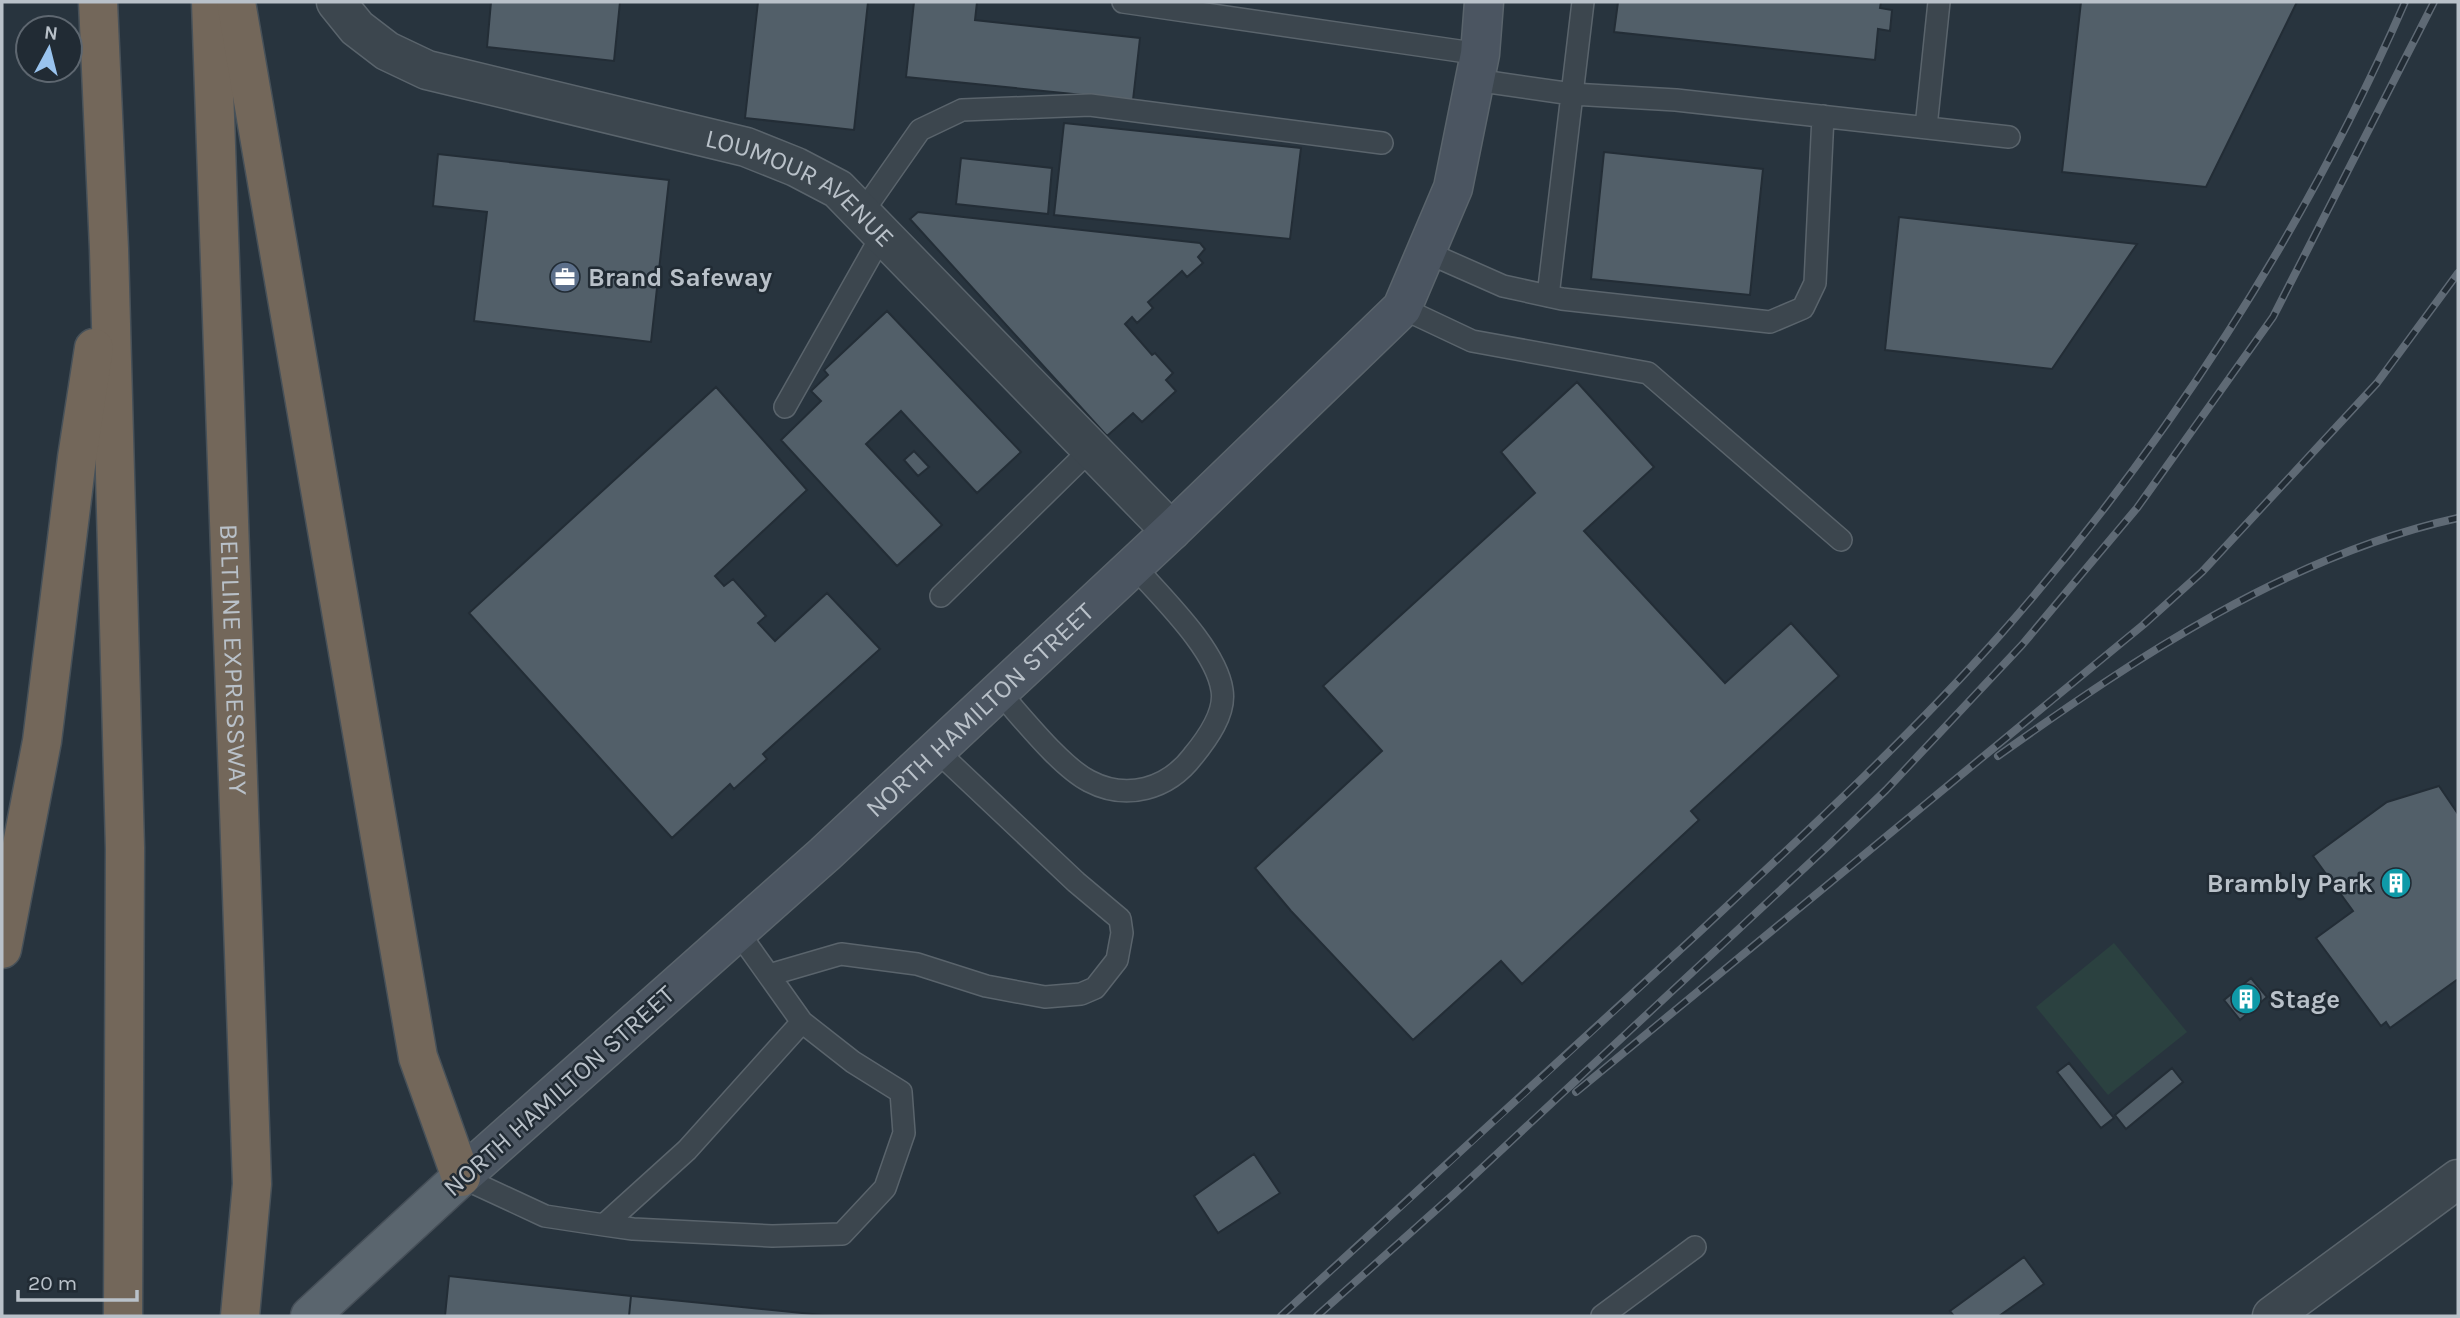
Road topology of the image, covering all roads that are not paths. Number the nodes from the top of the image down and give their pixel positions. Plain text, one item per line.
1 (98, 2) edge
2 (211, 2) edge
3 (236, 2) edge
4 (336, 2) edge
5 (1123, 2) edge
6 (1484, 2) edge
7 (1583, 2) edge
8 (1939, 2) edge
9 (1477, 67) junction
10 (1572, 94) junction
11 (1823, 116) junction
12 (1926, 127) junction
13 (2009, 137) dead end
14 (1381, 143) dead end
15 (872, 224) junction
16 (109, 249) junction
17 (1426, 252) junction
18 (1548, 296) junction
19 (1402, 308) junction
20 (785, 407) dead end
21 (1091, 449) junction
22 (1171, 531) junction
23 (1841, 540) dead end
24 (1134, 566) junction
25 (941, 596) dead end
26 (999, 692) junction
27 (936, 750) junction
28 (738, 932) junction
29 (2, 949) edge
30 (769, 975) junction
31 (802, 1021) junction
32 (461, 1177) junction
33 (2458, 1179) edge
34 (604, 1225) junction
35 (1695, 1247) dead end
36 (123, 1316) edge
37 (240, 1316) edge
38 (310, 1316) edge
39 (1602, 1316) edge
40 (2272, 1316) edge

1 - 16 highway
2 - 37 highway, BELTLINE EXPRESSWAY
3 - 32 highway
4 - 15 street, LOUMOUR AVENUE
5 - 9 lane
6 - 9 street, NORTH HAMILTON STREET
7 - 10 lane
8 - 12 lane
9 - 10 lane
9 - 17 street, NORTH HAMILTON STREET
10 - 11 lane
10 - 18 lane
11 - 12 lane
11 - 18 lane
12 - 13 lane
14 - 15 lane
15 - 20 lane
15 - 21 street, LOUMOUR AVENUE
16 - 29 highway
16 - 36 highway
17 - 18 lane
17 - 19 street, NORTH HAMILTON STREET
19 - 22 street, NORTH HAMILTON STREET
19 - 23 lane
21 - 22 street, LOUMOUR AVENUE
21 - 25 lane
22 - 24 street, NORTH HAMILTON STREET
24 - 26 street, NORTH HAMILTON STREET
24 - 26 lane
26 - 27 street, NORTH HAMILTON STREET
27 - 28 street, NORTH HAMILTON STREET
27 - 30 lane
28 - 30 lane
28 - 32 street, NORTH HAMILTON STREET
30 - 31 lane
31 - 34 lane
31 - 34 lane
32 - 34 lane
32 - 38 main road, NORTH HAMILTON STREET
33 - 40 street
35 - 39 lane

